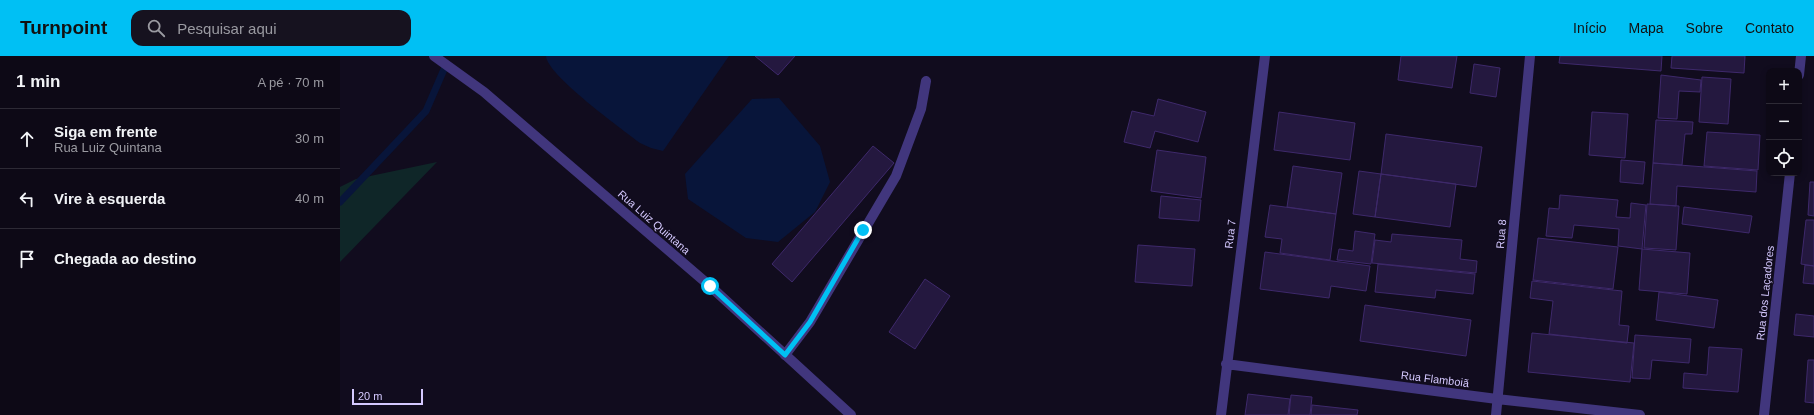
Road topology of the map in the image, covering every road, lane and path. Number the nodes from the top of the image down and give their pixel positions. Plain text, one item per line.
1 (434, 56) edge
2 (1265, 56) edge
3 (1530, 56) edge
4 (1801, 56) edge
5 (1800, 68) edge
6 (926, 81) dead end
7 (1790, 176) edge
8 (785, 355) junction
9 (1226, 364) junction
10 (1497, 399) junction
11 (851, 415) edge
12 (1221, 415) edge
13 (1496, 415) edge
14 (1640, 415) edge
15 (1764, 415) edge

1 - 8 street, Rua Luiz Quintana
2 - 9 street, Rua 7
3 - 10 street, Rua 8
4 - 5 street
6 - 8 street
7 - 15 street, Rua dos Laçadores
8 - 11 street, Rua Luiz Quintana
9 - 10 street, Rua Flamboiã
9 - 12 street, Rua 7
10 - 13 street, Rua 8
10 - 14 street, Rua Flamboiã

